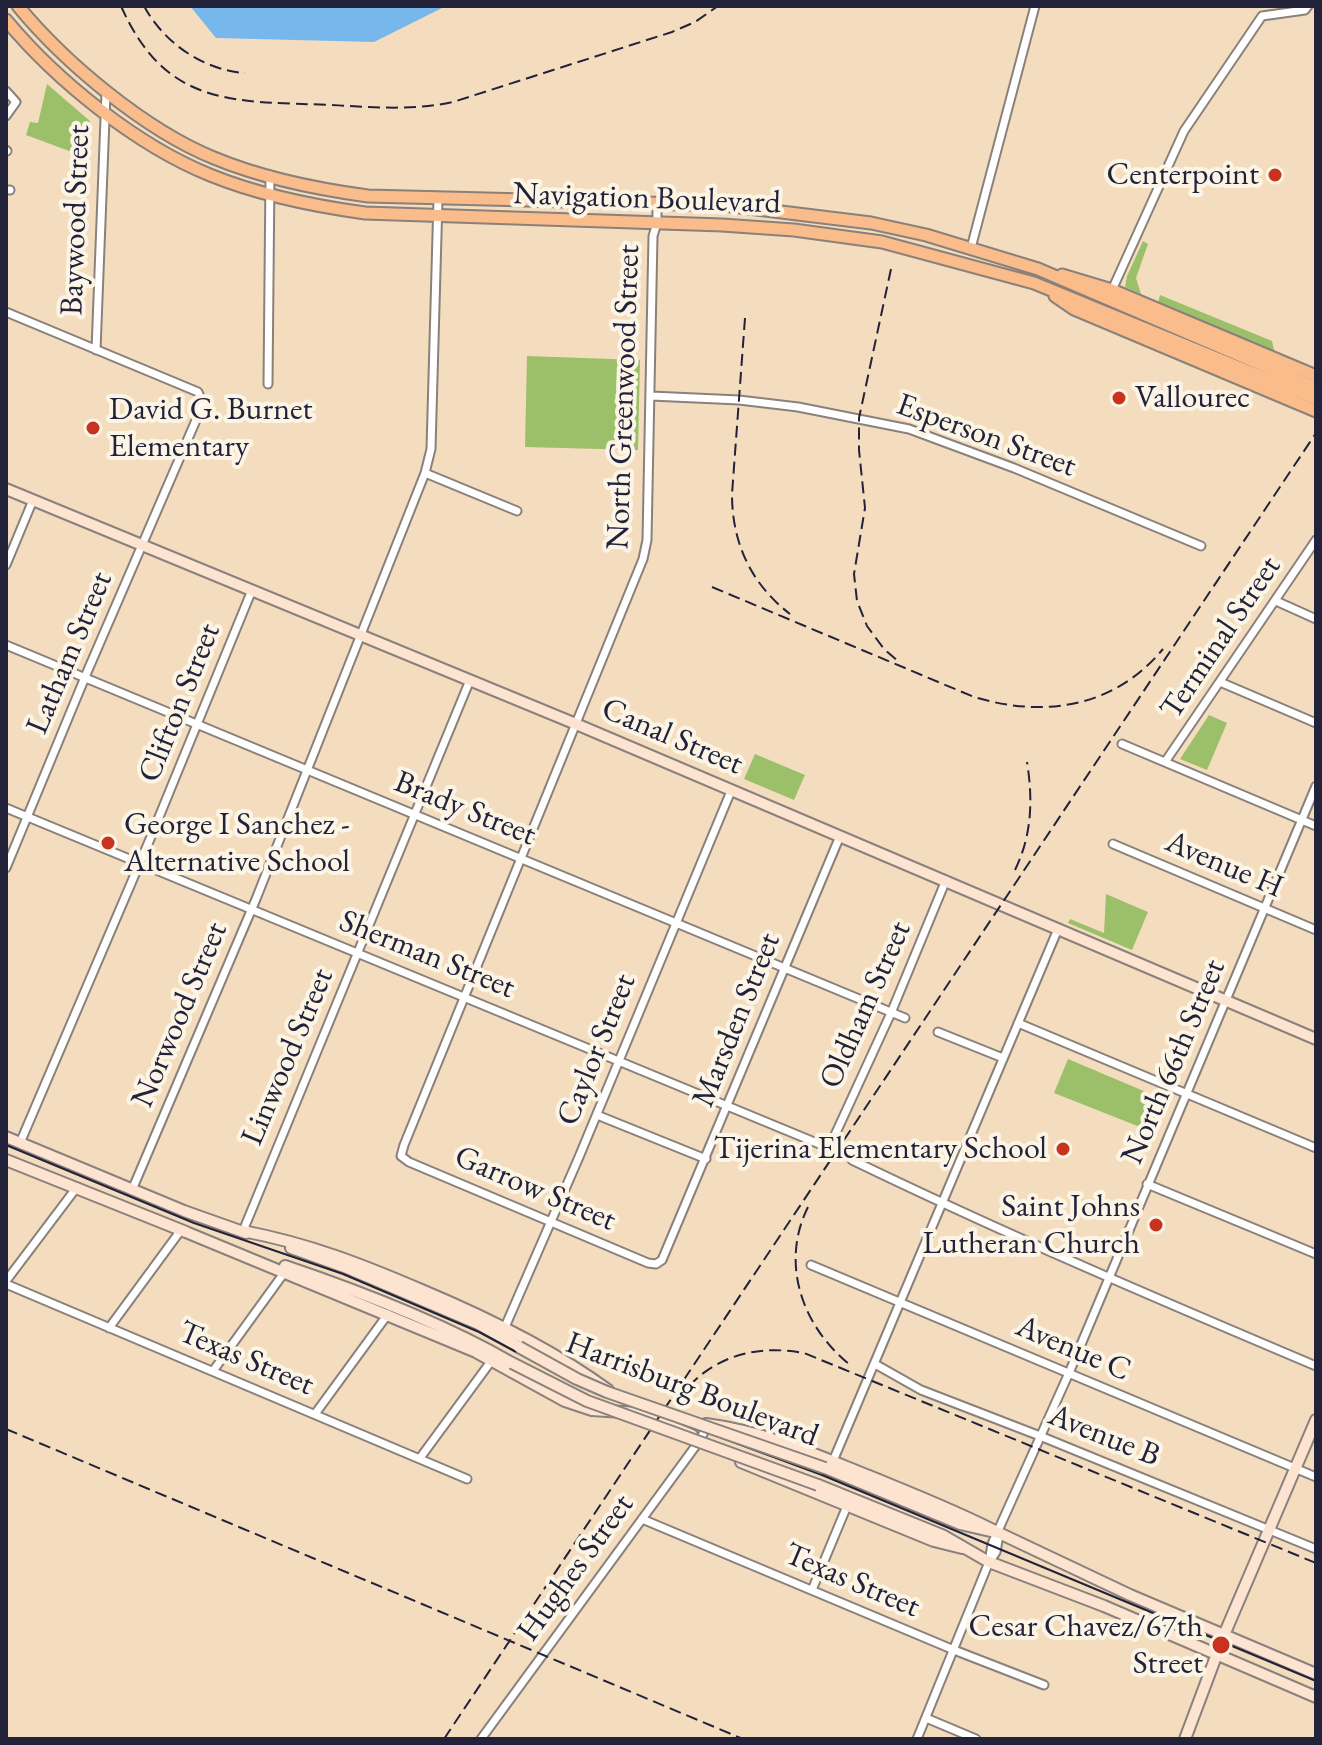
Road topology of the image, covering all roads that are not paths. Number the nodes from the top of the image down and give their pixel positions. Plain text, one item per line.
1 (18, 6) edge
2 (1035, 6) edge
3 (1308, 6) edge
4 (6, 20) edge
5 (6, 91) edge
6 (106, 93) junction
7 (104, 114) junction
8 (6, 116) edge
9 (270, 175) junction
10 (270, 194) junction
11 (438, 199) junction
12 (657, 202) junction
13 (724, 205) junction
14 (438, 217) junction
15 (657, 223) junction
16 (722, 225) junction
17 (971, 248) junction
18 (971, 265) junction
19 (1038, 269) junction
20 (1034, 283) junction
21 (1112, 290) junction
22 (6, 312) edge
23 (1198, 343) junction
24 (96, 350) junction
25 (1316, 376) edge
26 (268, 384) dead end
27 (1316, 388) edge
28 (651, 396) junction
29 (1316, 399) edge
30 (1316, 411) edge
31 (425, 473) junction
32 (6, 489) edge
33 (33, 500) junction
34 (517, 511) dead end
35 (1316, 540) edge
36 (142, 545) junction
37 (1201, 546) dead end
38 (6, 565) edge
39 (252, 590) junction
40 (1276, 601) junction
41 (1316, 619) edge
42 (360, 635) junction
43 (6, 645) edge
44 (85, 678) junction
45 (470, 680) junction
46 (1220, 682) junction
47 (1316, 723) edge
48 (197, 724) junction
49 (576, 724) junction
50 (1122, 744) dead end
51 (1165, 762) junction
52 (308, 771) junction
53 (1316, 786) edge
54 (731, 791) junction
55 (6, 808) edge
56 (415, 814) junction
57 (27, 817) junction
58 (1303, 820) junction
59 (1316, 826) edge
60 (840, 836) junction
61 (1113, 844) dead end
62 (521, 858) junction
63 (138, 863) junction
64 (6, 868) edge
65 (946, 880) junction
66 (252, 909) junction
67 (1265, 909) junction
68 (675, 923) junction
69 (1058, 929) junction
70 (1316, 930) edge
71 (357, 953) junction
72 (783, 968) junction
73 (465, 997) junction
74 (1227, 1001) junction
75 (891, 1013) junction
76 (905, 1018) dead end
77 (1018, 1023) junction
78 (938, 1032) dead end
79 (1316, 1039) edge
80 (1003, 1058) junction
81 (617, 1061) junction
82 (1187, 1095) junction
83 (727, 1106) junction
84 (597, 1115) junction
85 (6, 1137) edge
86 (20, 1143) junction
87 (829, 1148) joint
88 (1316, 1148) edge
89 (402, 1151) joint
90 (706, 1159) junction
91 (852, 1160) dead end
92 (6, 1161) edge
93 (1147, 1184) junction
94 (77, 1187) junction
95 (132, 1190) junction
96 (942, 1204) junction
97 (549, 1221) junction
98 (181, 1230) junction
99 (243, 1231) junction
100 (1316, 1254) edge
101 (656, 1264) joint
102 (811, 1265) dead end
103 (284, 1273) junction
104 (1109, 1278) junction
105 (6, 1282) edge
106 (900, 1303) junction
107 (388, 1314) junction
108 (505, 1327) junction
109 (109, 1328) junction
110 (492, 1360) junction
111 (875, 1364) junction
112 (1316, 1366) edge
113 (213, 1371) junction
114 (1069, 1373) junction
115 (602, 1386) junction
116 (592, 1410) junction
117 (315, 1414) junction
118 (1316, 1420) edge
119 (708, 1424) junction
120 (1040, 1436) junction
121 (700, 1440) junction
122 (420, 1458) junction
123 (829, 1465) junction
124 (1295, 1468) junction
125 (1316, 1477) edge
126 (467, 1479) dead end
127 (847, 1506) junction
128 (642, 1519) junction
129 (1268, 1530) junction
130 (999, 1533) junction
131 (962, 1548) junction
132 (1316, 1549) edge
133 (989, 1562) junction
134 (812, 1590) junction
135 (1224, 1635) junction
136 (954, 1650) junction
137 (1218, 1655) junction
138 (1316, 1674) edge
139 (1044, 1685) dead end
140 (1316, 1697) edge
141 (926, 1718) junction
142 (481, 1739) edge
143 (917, 1739) edge
144 (976, 1739) edge
145 (1185, 1739) edge

1 - 6 main road, Navigation Boulevard
2 - 17 street
3 - 21 street
4 - 7 main road, Navigation Boulevard
5 - 8 street
6 - 7 street, Baywood Street
6 - 9 main road, Navigation Boulevard
7 - 10 main road, Navigation Boulevard
7 - 24 street, Baywood Street
9 - 10 street
9 - 11 main road, Navigation Boulevard
10 - 14 main road, Navigation Boulevard
10 - 26 street
11 - 12 main road, Navigation Boulevard
11 - 14 street, Norwood Street
12 - 13 main road, Navigation Boulevard
12 - 15 street, North Greenwood Street
13 - 16 main road
13 - 17 main road, Navigation Boulevard
14 - 15 main road, Navigation Boulevard
14 - 31 street, Norwood Street
15 - 16 main road, Navigation Boulevard
15 - 28 street, North Greenwood Street
16 - 18 main road, Navigation Boulevard
17 - 18 main road
17 - 19 main road, Navigation Boulevard
18 - 20 main road, Navigation Boulevard
19 - 21 main road
19 - 23 main road, Navigation Boulevard
20 - 23 main road, Navigation Boulevard
20 - 30 main road
21 - 25 main road
22 - 24 street
23 - 27 main road, Navigation Boulevard
23 - 29 main road, Navigation Boulevard
24 - 36 street, Latham Street
28 - 37 street, Esperson Street
28 - 49 street, North Greenwood Street
31 - 34 street
31 - 42 street, Norwood Street
32 - 33 main road, Canal Street
33 - 36 main road, Canal Street
33 - 38 street
35 - 40 street, Terminal Street
36 - 39 main road, Canal Street
36 - 44 street, Latham Street
39 - 42 main road, Canal Street
39 - 48 street, Clifton Street
40 - 41 street
40 - 46 street, Terminal Street
42 - 45 main road, Canal Street
42 - 52 street, Norwood Street
43 - 44 street, Brady Street
44 - 48 street, Brady Street
44 - 57 street, Latham Street
45 - 49 main road, Canal Street
45 - 56 street, Linwood Street
46 - 47 street
46 - 51 street, Terminal Street
48 - 52 street, Brady Street
48 - 63 street, Clifton Street
49 - 54 main road, Canal Street
49 - 62 street, North Greenwood Street
50 - 51 street
51 - 58 street
52 - 56 street, Brady Street
52 - 66 street, Norwood Street
53 - 58 street, North 66th Street
54 - 60 main road, Canal Street
54 - 68 street, Caylor Street
55 - 57 street, Sherman Street
56 - 62 street, Brady Street
56 - 71 street, Linwood Street
57 - 63 street, Sherman Street
57 - 64 street, Latham Street
58 - 59 street
58 - 67 street, North 66th Street
60 - 65 main road, Canal Street
60 - 72 street, Marsden Street
61 - 67 street, Avenue H
62 - 68 street, Brady Street
62 - 73 street, North Greenwood Street
63 - 66 street, Sherman Street
63 - 86 street, Clifton Street
65 - 69 main road, Canal Street
65 - 75 street, Oldham Street
66 - 71 street, Sherman Street
66 - 95 street, Norwood Street
67 - 70 street, Avenue H
67 - 74 street, North 66th Street
68 - 72 street, Brady Street
68 - 81 street, Caylor Street
69 - 74 main road, Canal Street
69 - 77 street
71 - 73 street, Sherman Street
71 - 99 street, Linwood Street
72 - 75 street, Brady Street
72 - 83 street, Marsden Street
73 - 81 street, Sherman Street
73 - 89 street, North Greenwood Street
74 - 79 main road, Canal Street
74 - 82 street, North 66th Street
75 - 76 street, Brady Street
75 - 87 street, Oldham Street
77 - 80 street
77 - 82 street
78 - 80 street
80 - 96 street
81 - 83 street, Sherman Street
81 - 84 street, Caylor Street
82 - 88 street
82 - 93 street, North 66th Street
83 - 87 street, Sherman Street
83 - 90 street, Marsden Street
84 - 90 street
84 - 97 street, Caylor Street
85 - 86 main road, Harrisburg Boulevard
86 - 95 main road, Harrisburg Boulevard
89 - 97 street, Garrow Street
90 - 101 street, Marsden Street
91 - 96 street
92 - 94 main road, Harrisburg Boulevard
93 - 100 street
93 - 104 street, North 66th Street
94 - 98 main road, Harrisburg Boulevard
94 - 105 street
95 - 99 main road, Harrisburg Boulevard
96 - 104 street
96 - 106 street
97 - 101 street, Garrow Street
97 - 108 street, Caylor Street
98 - 103 main road
98 - 109 street
98 - 131 main road, Harrisburg Boulevard, bridge
99 - 108 main road
99 - 123 main road, Harrisburg Boulevard, bridge
102 - 106 street, Avenue C
103 - 107 main road
103 - 113 street
104 - 112 street
104 - 114 street, North 66th Street
105 - 109 street, Texas Street
106 - 111 street
106 - 114 street, Avenue C
107 - 110 main road
107 - 117 street
108 - 115 main road
109 - 113 street, Texas Street
110 - 116 main road
110 - 122 street
111 - 120 street, Avenue B
111 - 123 street
113 - 117 street, Texas Street
114 - 120 street, North 66th Street
114 - 124 street, Avenue C
115 - 116 main road
115 - 119 main road
116 - 121 main road
117 - 122 street, Texas Street
118 - 124 main road
119 - 121 street, Hughes Street
119 - 123 main road
120 - 129 street, Avenue B
120 - 130 street, North 66th Street
121 - 127 main road
121 - 128 street, Hughes Street
122 - 126 street, Texas Street
123 - 130 main road, Harrisburg Boulevard
124 - 125 street, Avenue C
124 - 129 main road
127 - 131 main road
127 - 134 street
128 - 134 street, Texas Street
128 - 142 street, Hughes Street
129 - 132 street, Avenue B
129 - 135 main road
130 - 133 street, North 66th Street
130 - 135 main road, Harrisburg Boulevard
131 - 133 main road, Harrisburg Boulevard
133 - 136 street, North 66th Street
133 - 137 main road, Harrisburg Boulevard
134 - 136 street, Texas Street
135 - 137 main road
135 - 138 main road, Harrisburg Boulevard
136 - 139 street, Texas Street
136 - 141 street, North 66th Street
137 - 140 main road, Harrisburg Boulevard
137 - 145 main road
141 - 143 street, North 66th Street
141 - 144 street

